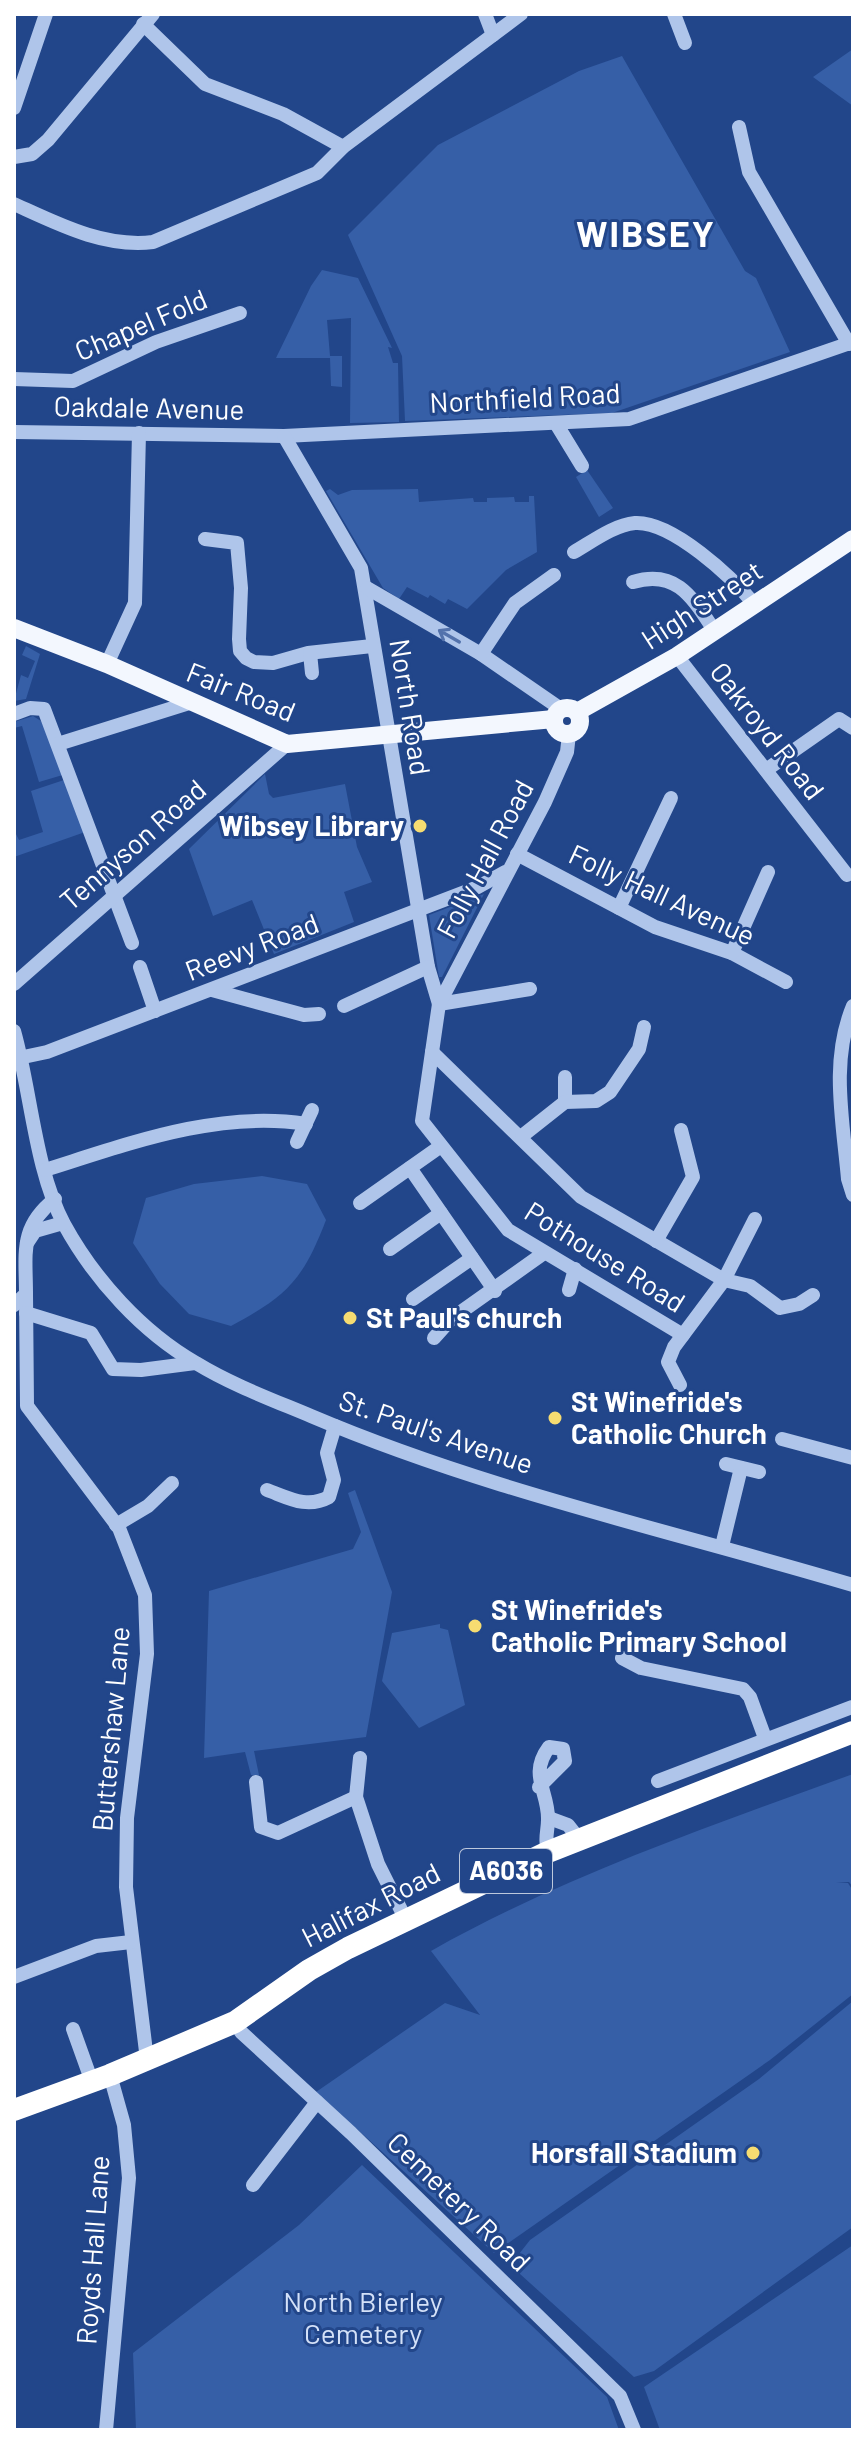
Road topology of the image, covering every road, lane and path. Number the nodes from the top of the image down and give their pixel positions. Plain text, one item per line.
1 (46, 14) edge
2 (485, 14) edge
3 (521, 14) edge
4 (674, 14) edge
5 (148, 19) edge
6 (493, 35) junction
7 (685, 43) dead end
8 (14, 108) edge
9 (739, 127) dead end
10 (343, 147) junction
11 (14, 157) edge
12 (14, 204) edge
13 (240, 313) dead end
14 (851, 343) edge
15 (14, 379) edge
16 (557, 425) junction
17 (14, 432) edge
18 (139, 433) junction
19 (284, 436) junction
20 (582, 466) dead end
21 (205, 539) dead end
22 (853, 539) edge
23 (574, 552) dead end
24 (554, 575) dead end
25 (633, 582) dead end
26 (367, 588) junction
27 (755, 605) junction
28 (14, 628) edge
29 (714, 630) junction
30 (372, 646) junction
31 (310, 653) junction
32 (481, 654) junction
33 (677, 656) junction
34 (107, 664) junction
35 (312, 673) dead end
36 (189, 703) junction
37 (564, 713) junction
38 (14, 714) edge
39 (853, 728) edge
40 (569, 734) joint
41 (388, 736) junction
42 (58, 744) junction
43 (287, 744) junction
44 (766, 770) junction
45 (671, 798) dead end
46 (517, 854) junction
47 (505, 872) junction
48 (768, 872) dead end
49 (847, 875) dead end
50 (115, 896) junction
51 (619, 908) junction
52 (419, 910) junction
53 (132, 943) dead end
54 (732, 953) junction
55 (140, 967) dead end
56 (428, 967) junction
57 (786, 982) dead end
58 (14, 984) edge
59 (530, 989) dead end
60 (212, 990) junction
61 (439, 1004) junction
62 (344, 1006) dead end
63 (853, 1006) edge
64 (155, 1011) junction
65 (319, 1014) dead end
66 (644, 1027) dead end
67 (14, 1031) edge
68 (847, 1034) edge
69 (432, 1052) junction
70 (18, 1059) edge
71 (565, 1077) dead end
72 (565, 1102) junction
73 (681, 1130) dead end
74 (522, 1136) junction
75 (297, 1142) dead end
76 (441, 1146) junction
77 (410, 1168) junction
78 (45, 1170) junction
79 (853, 1195) edge
80 (55, 1199) junction
81 (360, 1203) dead end
82 (441, 1213) junction
83 (755, 1219) dead end
84 (63, 1223) junction
85 (656, 1241) junction
86 (27, 1244) junction
87 (390, 1249) dead end
88 (544, 1253) junction
89 (472, 1258) junction
90 (575, 1269) junction
91 (724, 1280) junction
92 (569, 1290) dead end
93 (495, 1291) junction
94 (813, 1295) dead end
95 (413, 1299) dead end
96 (20, 1309) edge
97 (683, 1335) junction
98 (434, 1338) dead end
99 (195, 1363) junction
100 (680, 1385) dead end
101 (20, 1409) edge
102 (335, 1426) junction
103 (782, 1439) dead end
104 (853, 1458) edge
105 (726, 1464) dead end
106 (741, 1468) junction
107 (759, 1472) dead end
108 (172, 1483) dead end
109 (267, 1490) dead end
110 (116, 1525) junction
111 (722, 1546) junction
112 (853, 1585) edge
113 (622, 1658) dead end
114 (852, 1707) edge
115 (853, 1732) edge
116 (765, 1738) junction
117 (726, 1754) junction
118 (360, 1758) dead end
119 (734, 1777) junction
120 (658, 1781) dead end
121 (256, 1782) dead end
122 (539, 1787) dead end
123 (356, 1797) junction
124 (549, 1818) junction
125 (579, 1839) junction
126 (548, 1852) junction
127 (406, 1920) junction
128 (131, 1942) junction
129 (14, 1977) edge
130 (235, 2022) junction
131 (73, 2029) dead end
132 (147, 2060) junction
133 (101, 2079) junction
134 (317, 2102) junction
135 (14, 2110) edge
136 (253, 2185) dead end
137 (106, 2430) edge
138 (634, 2430) edge

1 - 8 street
2 - 6 street
3 - 6 street
4 - 7 street
5 - 10 street
5 - 11 street
6 - 10 street
9 - 14 street
10 - 12 street
13 - 15 street, Chapel Fold
14 - 16 street, Northfield Road
16 - 19 street, Northfield Road
16 - 20 street
17 - 18 street, Oakdale Avenue
18 - 19 street, Oakdale Avenue
18 - 34 street
19 - 26 street, North Road
21 - 31 street
22 - 27 main road, High Street
23 - 27 street
24 - 32 street
25 - 29 street
26 - 30 street, North Road
32 -> 26 street
27 - 29 main road, High Street
28 - 34 main road, Fair Road
29 - 33 main road, High Street
30 - 31 street
30 - 41 street, North Road
31 - 35 street
32 - 37 street
33 - 37 main road, High Street
33 - 44 street, Oakroyd Road
34 - 36 main road, Fair Road
36 - 42 street
36 - 43 main road, Fair Road
37 - 40 main road
37 - 41 main road, Fair Road
38 - 42 street
39 - 44 street
40 - 46 street, Folly Hall Road
41 - 43 main road, Fair Road
41 - 52 street, North Road
42 - 50 street
43 - 50 street, Tennyson Road
44 - 49 street, Oakroyd Road
45 - 51 street
46 - 47 street, Folly Hall Road
46 - 51 street, Folly Hall Avenue
47 - 52 street, Reevy Road
47 - 61 street, Folly Hall Road
48 - 54 street
50 - 53 street
50 - 58 street, Tennyson Road
51 - 54 street, Folly Hall Avenue
52 - 56 street, North Road
52 - 60 street, Reevy Road
54 - 57 street, Folly Hall Avenue
55 - 64 street
56 - 61 street, North Road
56 - 62 street
59 - 61 street
60 - 64 street, Reevy Road
60 - 65 street
61 - 69 street, Folly Hall Road
63 - 68 street
64 - 70 street, Reevy Road
66 - 72 street
67 - 70 street, St. Paul's Avenue
68 - 79 street
69 - 74 street
69 - 76 street, Folly Hall Road
70 - 78 street, St. Paul's Avenue
71 - 72 street
72 - 74 street
73 - 85 street
74 - 85 street
75 - 78 street
76 - 77 street
76 - 88 street, Pothouse Road
77 - 81 street
77 - 82 street
78 - 80 street, St. Paul's Avenue
80 - 84 street, St. Paul's Avenue
80 - 86 street
82 - 87 street
82 - 89 street
83 - 91 street
84 - 86 street
84 - 99 street, St. Paul's Avenue
85 - 91 street
86 - 96 street, Buttershaw Lane
88 - 90 street, Pothouse Road
88 - 93 street
89 - 93 street
89 - 95 street
90 - 92 street
90 - 97 street, Pothouse Road
91 - 94 street
91 - 97 street
93 - 98 street
96 - 99 street
96 - 101 street, Buttershaw Lane
97 - 100 street
99 - 102 street, St. Paul's Avenue
101 - 110 street, Buttershaw Lane
102 - 109 street
102 - 111 street, St. Paul's Avenue
103 - 104 street
105 - 106 street
106 - 107 street
106 - 111 street
108 - 110 street
110 - 128 street, Buttershaw Lane
111 - 112 street, St. Paul's Avenue
113 - 116 street
114 - 116 street
115 - 119 highway, Halifax Road / A6036
116 - 117 street
117 - 119 street
117 - 120 street
118 - 123 street
119 - 125 highway, Halifax Road / A6036
121 - 123 street
122 - 124 street
123 - 127 street
124 - 125 street
124 - 126 street
125 - 126 highway, Halifax Road / A6036
126 - 127 highway, Halifax Road / A6036
127 - 130 highway, Halifax Road / A6036
128 - 129 street
128 - 132 street, Buttershaw Lane
130 - 132 highway, Halifax Road / A6036
130 - 134 street, Cemetery Road
131 - 133 street, Royds Hall Lane
132 - 133 highway, Halifax Road / A6036
133 - 135 highway, Halifax Road / A6036
133 - 137 street, Royds Hall Lane
134 - 136 street
134 - 138 street, Cemetery Road

